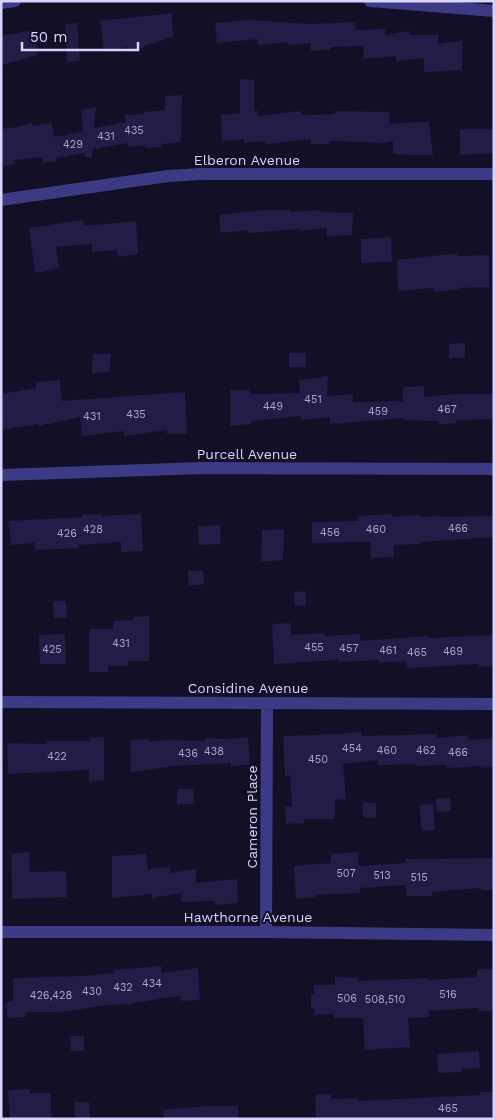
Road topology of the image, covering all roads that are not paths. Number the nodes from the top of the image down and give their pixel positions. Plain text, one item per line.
1 (15, 1) edge
2 (370, 1) edge
3 (1, 3) edge
4 (494, 12) edge
5 (494, 174) edge
6 (1, 200) edge
7 (494, 469) edge
8 (1, 475) edge
9 (1, 702) edge
10 (267, 703) junction
11 (494, 704) edge
12 (1, 932) edge
13 (266, 932) junction
14 (494, 935) edge

1 - 3 street
2 - 4 street
5 - 6 street, Elberon Avenue
7 - 8 street, Purcell Avenue
9 - 10 street, Considine Avenue
10 - 11 street, Considine Avenue
10 - 13 street, Cameron Place
12 - 13 street, Hawthorne Avenue
13 - 14 street, Hawthorne Avenue

